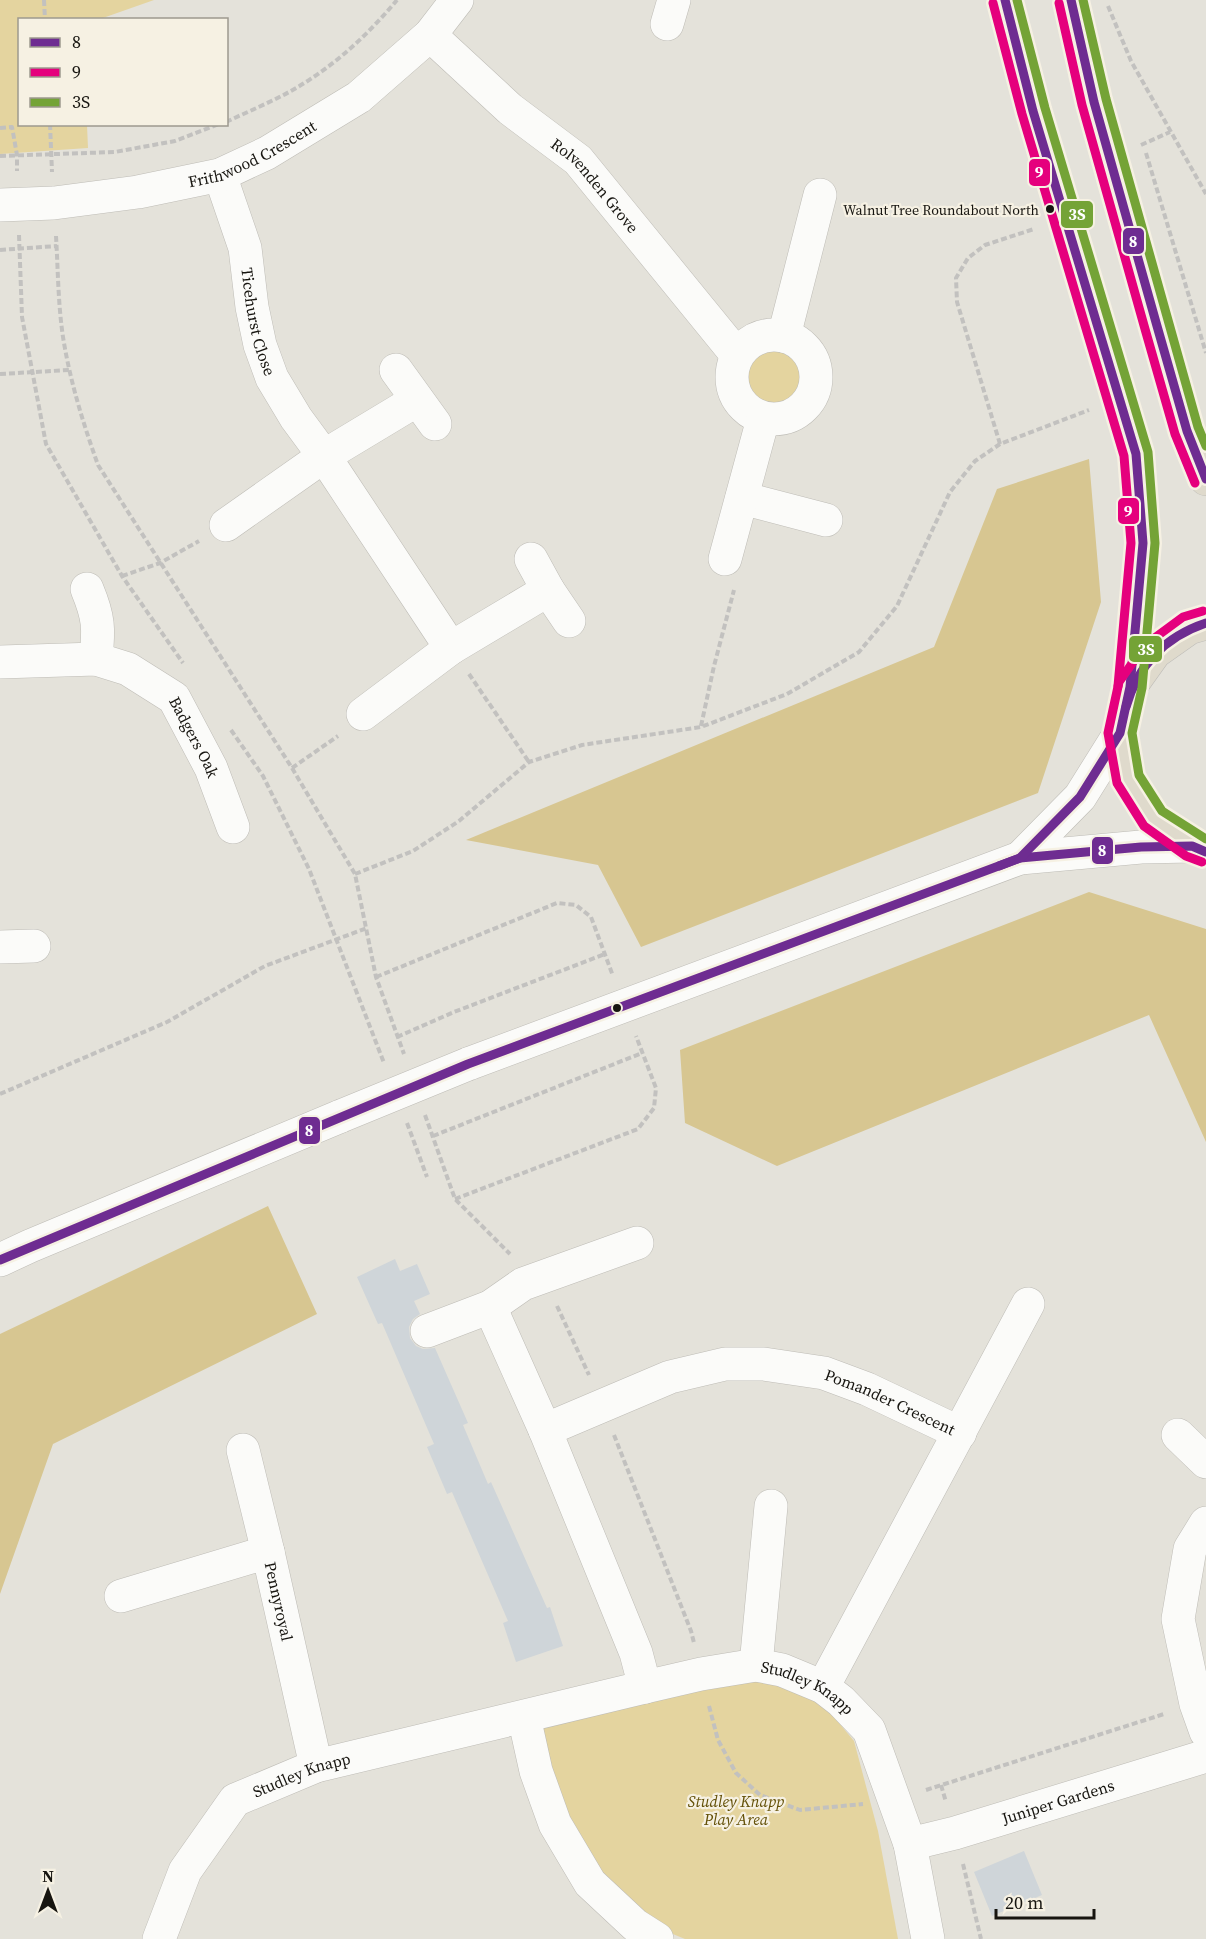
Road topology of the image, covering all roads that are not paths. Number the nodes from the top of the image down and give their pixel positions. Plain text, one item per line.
1 (457, 0) edge
2 (1005, 0) edge
3 (1071, 0) edge
4 (430, 35) junction
5 (220, 175) junction
6 (820, 195) dead end
7 (9, 205) edge
8 (784, 336) junction
9 (737, 355) junction
10 (396, 370) dead end
11 (763, 419) junction
12 (324, 456) junction
13 (1206, 479) edge
14 (742, 498) junction
15 (826, 520) dead end
16 (226, 525) road end
17 (531, 559) dead end
18 (730, 572) road end
19 (87, 589) road end
20 (548, 590) junction
21 (569, 621) dead end
22 (1206, 623) edge
23 (451, 648) junction
24 (96, 659) junction
25 (0, 662) edge
26 (1131, 687) junction
27 (363, 714) road end
28 (1120, 733) junction
29 (233, 827) dead end
30 (1202, 850) edge
31 (1020, 858) junction
32 (34, 946) dead end
33 (0, 947) edge
34 (637, 1243) dead end
35 (0, 1260) edge
36 (1028, 1304) dead end
37 (490, 1306) junction
38 (427, 1331) dead end
39 (546, 1430) junction
40 (960, 1432) junction
41 (1178, 1435) dead end
42 (243, 1450) dead end
43 (1206, 1462) edge
44 (771, 1506) dead end
45 (1206, 1523) edge
46 (268, 1552) junction
47 (121, 1596) dead end
48 (756, 1665) junction
49 (645, 1687) junction
50 (823, 1687) junction
51 (524, 1717) junction
52 (1201, 1718) edge
53 (1206, 1756) edge
54 (316, 1766) junction
55 (910, 1844) junction
56 (159, 1939) edge
57 (657, 1939) edge
58 (928, 1939) edge

1 - 4 street, Frithwood Crescent
2 - 26 highway, bridge
3 - 13 highway, bridge
4 - 5 street, Frithwood Crescent
4 - 9 street, Rolvenden Grove
5 - 7 street, Frithwood Crescent
5 - 12 street, Ticehurst Close
6 - 8 street
8 - 9 street
8 - 11 street
9 - 11 street
10 - 12 street
11 - 14 street
12 - 16 street
12 - 23 street, Ticehurst Close
14 - 15 street
14 - 18 street
17 - 20 street
19 - 24 street
20 - 21 street
20 - 23 street
22 - 26 highway
23 - 27 street
24 - 25 street, Badgers Oak
24 - 29 street, Badgers Oak
26 - 28 highway
28 - 30 highway
28 - 31 street
30 - 31 street
31 - 35 street, bridge
32 - 33 street
34 - 37 street
36 - 40 street
37 - 38 street
37 - 39 street
39 - 40 street, Pomander Crescent
39 - 49 street
40 - 50 street, Pomander Crescent
41 - 43 street
42 - 46 street
44 - 48 street
45 - 52 street
46 - 47 street, Pennyroyal
46 - 54 street, Pennyroyal
48 - 49 street, Studley Knapp
48 - 50 street, Studley Knapp
49 - 51 street, Studley Knapp
50 - 55 street, Studley Knapp
51 - 54 street, Studley Knapp
51 - 57 street
53 - 55 street, Juniper Gardens
54 - 56 street, Studley Knapp
55 - 58 street, Studley Knapp

